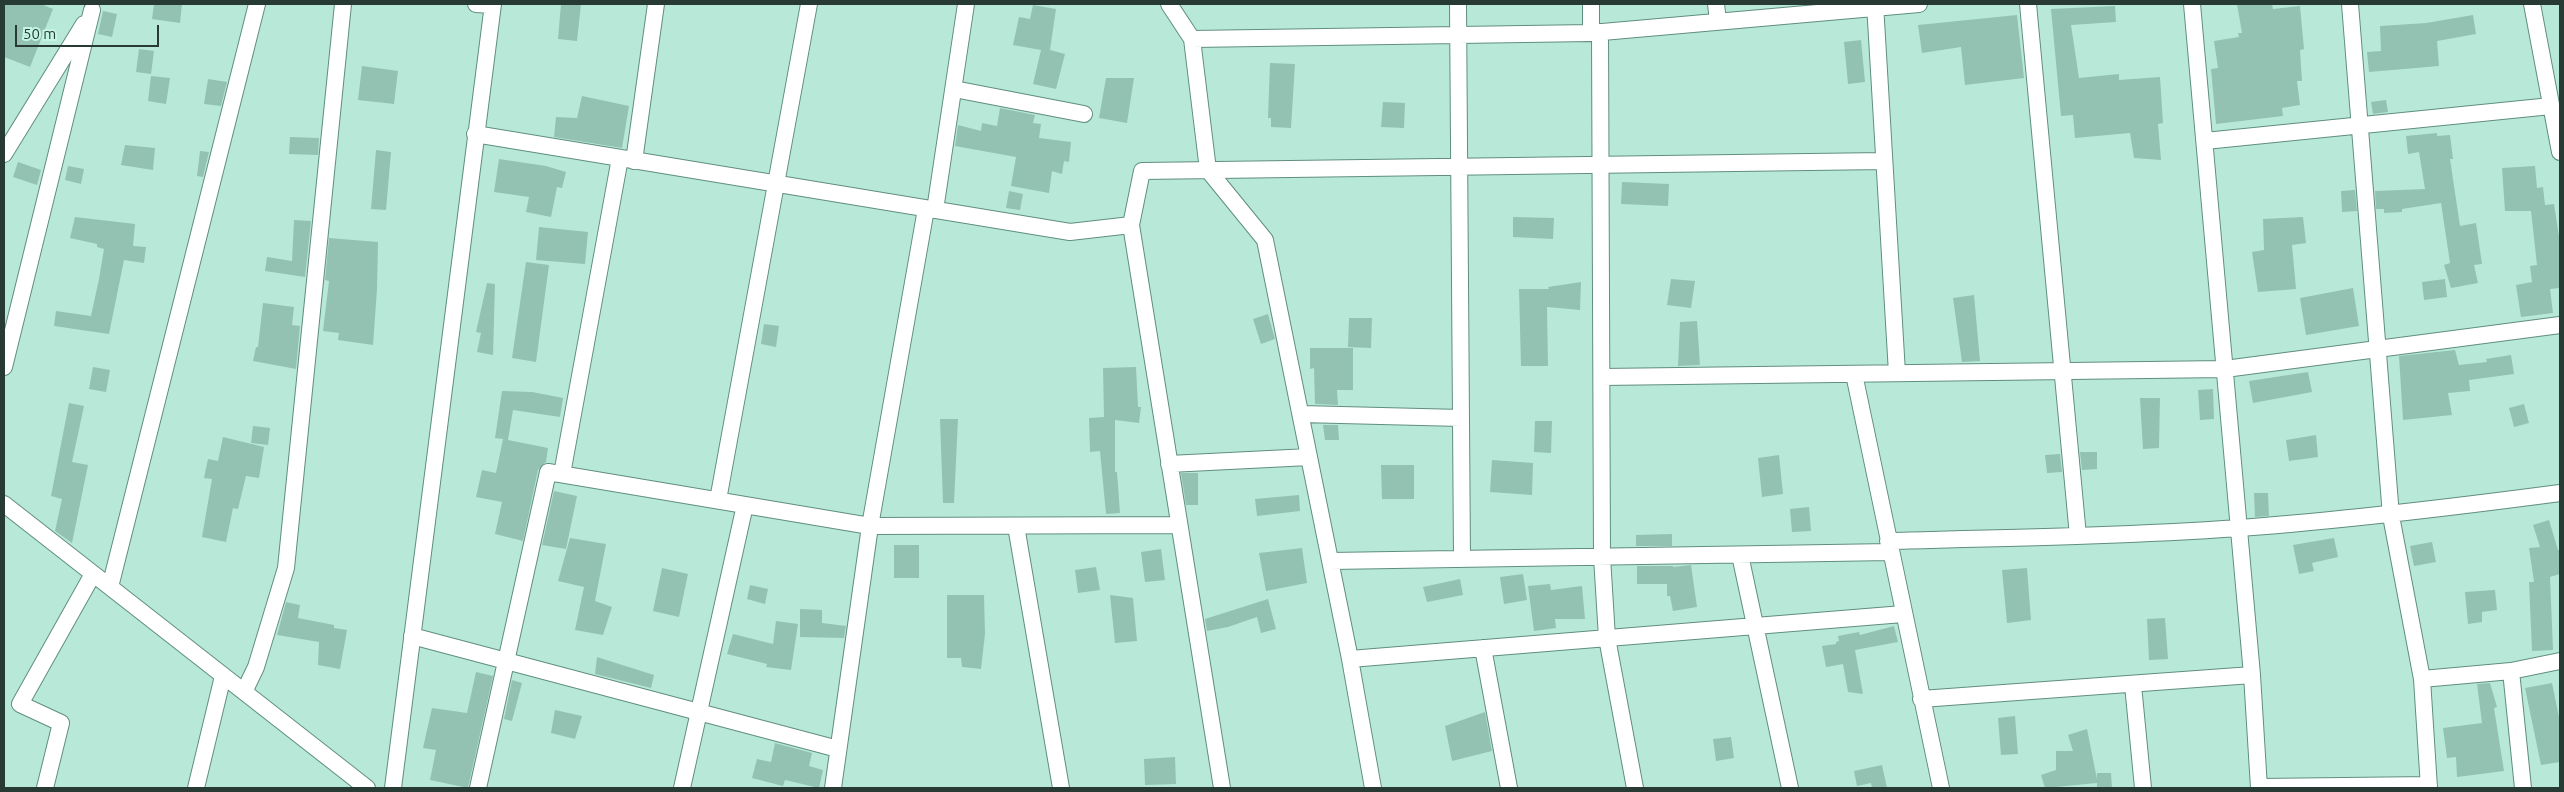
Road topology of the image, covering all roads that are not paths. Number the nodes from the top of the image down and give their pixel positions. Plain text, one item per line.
1 (257, 4) edge
2 (343, 4) edge
3 (476, 4) edge
4 (493, 4) edge
5 (656, 4) edge
6 (808, 4) edge
7 (966, 4) edge
8 (1169, 4) edge
9 (1458, 4) edge
10 (1590, 4) edge
11 (1716, 4) edge
12 (1919, 4) edge
13 (2028, 4) edge
14 (2192, 4) edge
15 (2350, 4) edge
16 (2532, 4) edge
17 (1875, 6) edge
18 (94, 7) edge
19 (1718, 21) junction
20 (1596, 32) junction
21 (1458, 35) junction
22 (1192, 39) junction
23 (2554, 83) edge
24 (954, 89) junction
25 (2551, 106) junction
26 (1084, 114) dead end
27 (2360, 126) junction
28 (475, 134) junction
29 (2204, 141) junction
30 (2560, 152) edge
31 (4, 154) edge
32 (627, 159) junction
33 (1884, 161) junction
34 (1602, 165) junction
35 (1459, 167) junction
36 (1208, 170) junction
37 (776, 184) junction
38 (930, 209) junction
39 (1131, 226) junction
40 (2560, 325) edge
41 (2378, 350) junction
42 (4, 366) edge
43 (2225, 369) junction
44 (2063, 372) junction
45 (1897, 373) junction
46 (1854, 374) junction
47 (1602, 377) junction
48 (1301, 414) junction
49 (1461, 418) junction
50 (1309, 457) junction
51 (1169, 464) junction
52 (562, 474) junction
53 (2560, 493) edge
54 (718, 500) junction
55 (4, 504) edge
56 (745, 505) junction
57 (2391, 516) junction
58 (1178, 525) junction
59 (870, 526) junction
60 (1016, 526) junction
61 (2239, 528) junction
62 (2078, 536) junction
63 (1889, 546) junction
64 (1740, 555) junction
65 (1602, 557) junction
66 (1462, 559) junction
67 (1331, 561) junction
68 (92, 574) junction
69 (110, 587) junction
70 (1903, 614) junction
71 (1755, 626) junction
72 (412, 636) junction
73 (1607, 638) junction
74 (1483, 648) junction
75 (1350, 659) junction
76 (2560, 661) edge
77 (506, 662) junction
78 (2511, 671) junction
79 (2252, 675) junction
80 (223, 676) junction
81 (2422, 679) junction
82 (2133, 684) junction
83 (244, 692) junction
84 (1922, 699) junction
85 (699, 713) junction
86 (838, 749) junction
87 (2429, 787) edge
88 (45, 788) edge
89 (196, 788) edge
90 (367, 788) edge
91 (393, 788) edge
92 (478, 788) edge
93 (682, 788) edge
94 (833, 788) edge
95 (1061, 788) edge
96 (1222, 788) edge
97 (1373, 788) edge
98 (1509, 788) edge
99 (1635, 788) edge
100 (1790, 788) edge
101 (1940, 788) edge
102 (2143, 788) edge
103 (2259, 788) edge
104 (2523, 788) edge

1 - 69 street
2 - 83 street
3 - 4 street
4 - 28 street
5 - 32 street
6 - 37 street
7 - 24 street
8 - 22 street
9 - 21 street
10 - 20 street
11 - 19 street
12 - 17 street
13 - 44 street
14 - 29 street
15 - 27 street
16 - 23 street
17 - 19 street
17 - 33 street
18 - 31 street
18 - 42 street
19 - 20 street
20 - 21 street
20 - 34 street
21 - 22 street
21 - 35 street
22 - 36 street
23 - 25 street
24 - 26 street
24 - 38 street
25 - 27 street
25 - 30 street
27 - 29 street
27 - 41 street
28 - 32 street
28 - 72 street
29 - 43 street
32 - 37 street
32 - 52 street
33 - 34 street
33 - 45 street
34 - 35 street
34 - 47 street
35 - 36 street
35 - 49 street
36 - 39 street
36 - 48 street
37 - 38 street
37 - 54 street
38 - 39 street
38 - 59 street
39 - 51 street
40 - 41 street
41 - 43 street
41 - 57 street
43 - 44 street
43 - 61 street
44 - 45 street
44 - 62 street
45 - 46 street
46 - 47 street
46 - 63 street
47 - 65 street
48 - 49 street
48 - 50 street
49 - 66 street
50 - 51 street
50 - 67 street
51 - 58 street
52 - 54 street
52 - 77 street
53 - 57 street
54 - 56 street
55 - 68 street
56 - 59 street
56 - 85 street
57 - 61 street
57 - 81 street
58 - 60 street
58 - 96 street
59 - 60 street
59 - 86 street
60 - 95 street
61 - 62 street
61 - 79 street
62 - 63 street
63 - 64 street
63 - 70 street
64 - 65 street
64 - 71 street
65 - 66 street
65 - 73 street
66 - 67 street
67 - 75 street
68 - 69 street
68 - 88 street
69 - 80 street
70 - 71 street
70 - 84 street
71 - 73 street
71 - 100 street
72 - 77 street
72 - 91 street
73 - 74 street
73 - 99 street
74 - 75 street
74 - 98 street
75 - 97 street
76 - 78 street
77 - 85 street
77 - 92 street
78 - 81 street
78 - 104 street
79 - 82 street
79 - 103 street
80 - 83 street
80 - 89 street
81 - 87 street
82 - 84 street
82 - 102 street
83 - 90 street
84 - 101 street
85 - 86 street
85 - 93 street
86 - 94 street
87 - 103 street

